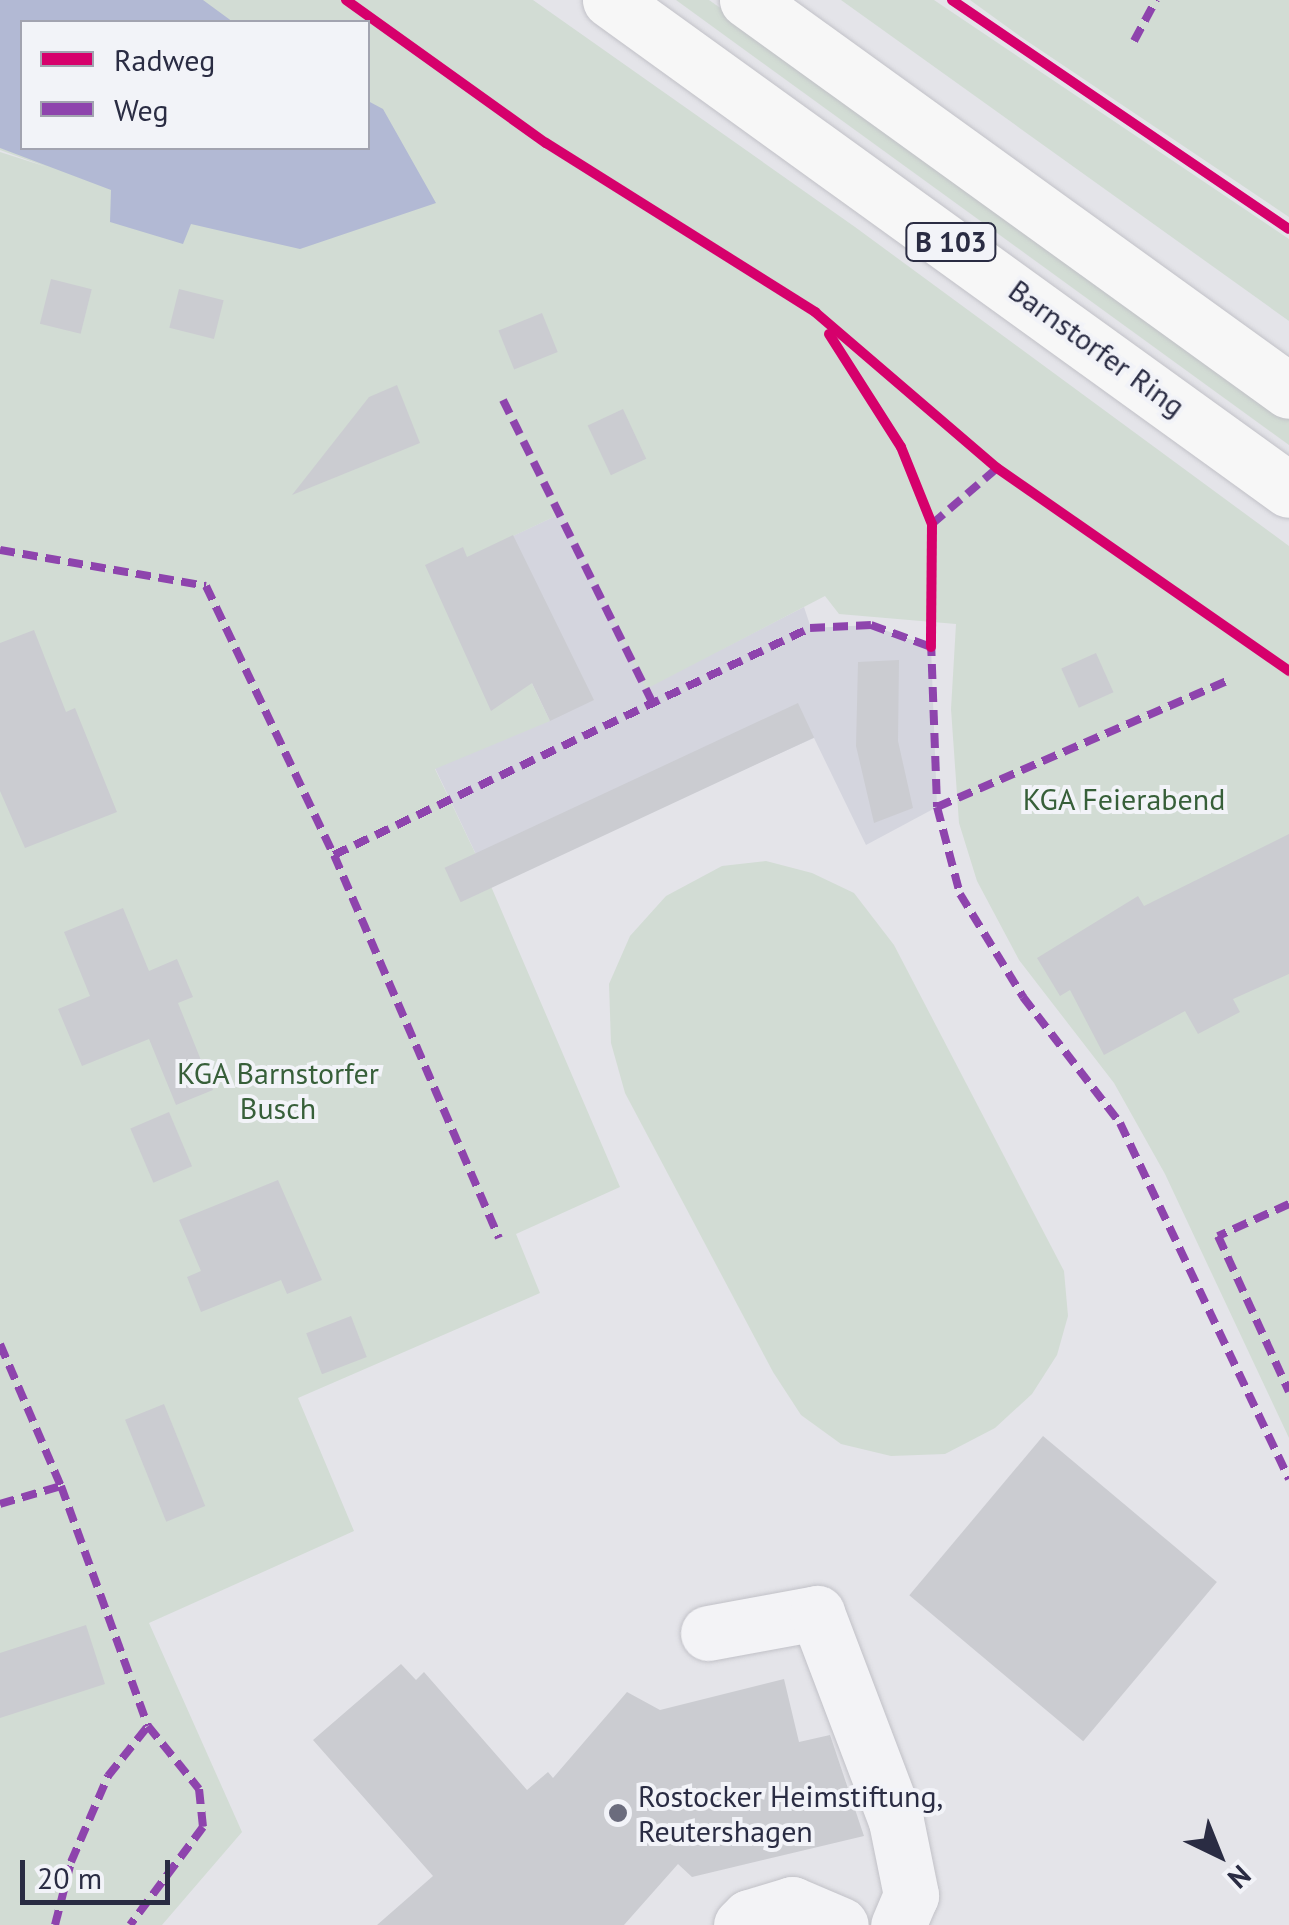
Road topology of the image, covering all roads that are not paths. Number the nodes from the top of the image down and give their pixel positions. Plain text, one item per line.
1 (610, 0) edge
2 (747, 0) edge
3 (1289, 391) edge
4 (1289, 490) edge
5 (708, 1633) dead end
6 (741, 1925) edge
7 (841, 1925) edge
8 (898, 1925) edge

1 - 4 highway, Barnstorfer Ring / B 103
2 - 3 highway, B 103
5 - 8 lane
6 - 7 lane

